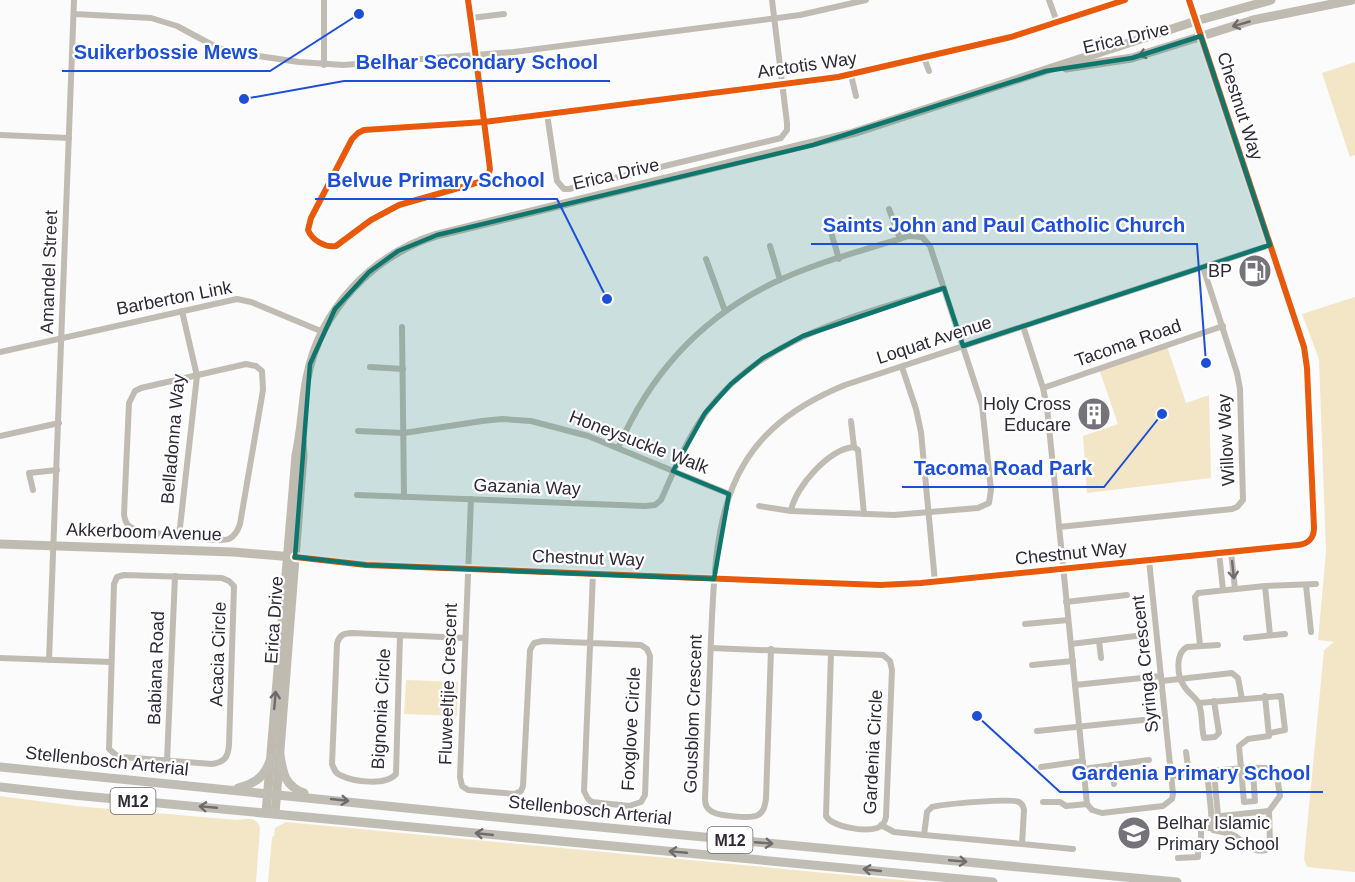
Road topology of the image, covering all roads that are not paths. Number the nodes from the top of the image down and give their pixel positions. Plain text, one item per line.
1 (74, 0) edge
2 (324, 0) edge
3 (468, 0) edge
4 (772, 0) edge
5 (866, 0) edge
6 (1049, 0) edge
7 (1125, 0) edge
8 (1189, 0) edge
9 (1271, 0) edge
10 (1352, 0) edge
11 (836, 4) edge
12 (74, 14) junction
13 (504, 14) dead end
14 (471, 18) junction
15 (774, 18) junction
16 (1196, 21) junction
17 (1057, 22) junction
18 (1201, 36) junction
19 (476, 56) junction
20 (924, 58) junction
21 (324, 65) junction
22 (928, 71) dead end
23 (1046, 71) junction
24 (851, 75) junction
25 (782, 84) junction
26 (856, 96) dead end
27 (547, 114) junction
28 (484, 122) junction
29 (0, 136) edge
30 (69, 138) junction
31 (889, 209) dead end
32 (830, 229) dead end
33 (900, 239) junction
34 (1270, 245) junction
35 (770, 246) dead end
36 (706, 258) dead end
37 (839, 259) junction
38 (1203, 267) junction
39 (780, 280) junction
40 (944, 288) junction
41 (182, 310) junction
42 (725, 311) junction
43 (1023, 326) junction
44 (1222, 326) junction
45 (402, 327) dead end
46 (323, 332) junction
47 (62, 337) junction
48 (963, 346) junction
49 (0, 352) edge
50 (902, 367) junction
51 (370, 368) dead end
52 (403, 369) junction
53 (197, 376) junction
54 (1043, 388) junction
55 (851, 421) dead end
56 (58, 423) junction
57 (358, 431) dead end
58 (404, 433) junction
59 (0, 436) edge
60 (854, 447) junction
61 (618, 448) junction
62 (57, 470) junction
63 (674, 471) junction
64 (33, 490) dead end
65 (729, 494) junction
66 (357, 495) dead end
67 (404, 497) junction
68 (471, 499) junction
69 (759, 506) dead end
70 (791, 511) junction
71 (929, 513) junction
72 (864, 514) junction
73 (1059, 527) junction
74 (179, 536) junction
75 (0, 544) edge
76 (54, 546) junction
77 (1231, 552) junction
78 (1220, 553) junction
79 (291, 557) junction
80 (1149, 560) junction
81 (468, 568) junction
82 (1063, 569) junction
83 (593, 573) junction
84 (175, 576) junction
85 (714, 579) junction
86 (935, 582) junction
87 (1316, 584) dead end
88 (1306, 585) junction
89 (1265, 586) junction
90 (1235, 589) junction
91 (1223, 590) junction
92 (1127, 595) dead end
93 (1066, 602) junction
94 (1068, 620) junction
95 (1025, 624) dead end
96 (1311, 632) dead end
97 (1285, 634) dead end
98 (400, 635) junction
99 (1270, 635) junction
100 (1136, 636) dead end
101 (465, 638) junction
102 (1246, 638) dead end
103 (1099, 641) junction
104 (590, 643) junction
105 (1071, 644) junction
106 (1200, 645) junction
107 (1218, 645) dead end
108 (711, 648) junction
109 (771, 650) junction
110 (831, 653) junction
111 (0, 658) edge
112 (1101, 658) dead end
113 (49, 660) junction
114 (1072, 661) junction
115 (111, 662) junction
116 (1032, 665) dead end
117 (1162, 678) junction
118 (1180, 679) junction
119 (1075, 685) junction
120 (1265, 696) junction
121 (1242, 699) junction
122 (1214, 701) junction
123 (1199, 703) junction
124 (1143, 720) dead end
125 (1079, 727) junction
126 (1037, 731) dead end
127 (1270, 733) junction
128 (1186, 752) dead end
129 (276, 757) junction
130 (1149, 760) dead end
131 (167, 761) junction
132 (1083, 761) junction
133 (1111, 765) junction
134 (0, 767) edge
135 (1041, 767) dead end
136 (1083, 769) junction
137 (1211, 772) junction
138 (1241, 772) junction
139 (1189, 774) junction
140 (1172, 776) junction
141 (1114, 784) dead end
142 (0, 787) edge
143 (230, 790) junction
144 (272, 794) junction
145 (319, 798) junction
146 (1043, 802) dead end
147 (1087, 804) junction
148 (1269, 811) junction
149 (270, 813) junction
150 (1215, 817) junction
151 (881, 825) junction
152 (1212, 828) junction
153 (924, 835) junction
154 (1022, 844) junction
155 (1073, 849) dead end
156 (1178, 858) dead end
157 (993, 882) edge
158 (1178, 882) edge

1 - 12 street, Amandel Street
2 - 21 street
3 - 14 street
4 - 15 street
5 - 11 street
6 - 17 street
7 - 17 street, Arctotis Way
8 - 16 street, Chestnut Way
9 - 16 main road, Erica Drive
10 -> 18 main road, Erica Drive
11 - 15 street
12 - 21 street
12 - 30 street, Amandel Street
13 - 14 street
14 - 19 street
15 - 19 street
15 - 25 street
16 - 18 street, Chestnut Way
16 - 23 main road, Erica Drive
17 - 20 street, Arctotis Way
18 -> 23 main road, Erica Drive
18 - 34 street, Chestnut Way
19 - 21 street
19 - 28 street
20 - 22 street
20 - 24 street, Arctotis Way
23 - 46 main road, Erica Drive
24 - 25 street, Arctotis Way
24 - 26 street, Arctotis Way
25 - 27 street, Arctotis Way
25 - 27 street
27 - 28 street, Arctotis Way
28 - 28 street, Arctotis Way
29 - 30 street
30 - 47 street, Amandel Street
31 - 33 street
32 - 37 street
33 - 37 street
33 - 40 street
34 - 38 street, Loquat Avenue
34 - 77 street, Chestnut Way
35 - 39 street
36 - 42 street
37 - 39 street
38 - 43 street, Loquat Avenue
38 - 44 street, Willow Way
39 - 42 street
40 - 48 street
40 - 63 street
41 - 46 street, Barberton Link
41 - 47 street, Barberton Link
41 - 53 street, Belladonna Way
42 - 61 street
43 - 48 street, Loquat Avenue
43 - 54 street
44 - 54 street, Tacoma Road
44 - 73 street, Willow Way
45 - 52 street
46 - 79 main road, Erica Drive
47 - 49 street, Barberton Link
47 - 56 street, Amandel Street
48 - 50 street, Loquat Avenue
48 - 71 street
50 - 65 street, Loquat Avenue
50 - 71 street
51 - 52 street
52 - 58 street
53 - 74 street, Belladonna Way
53 - 74 street
53 - 74 street
54 - 73 street
55 - 60 street
56 - 59 street
56 - 62 street, Amandel Street
57 - 58 street, Honeysuckle Walk
58 - 61 street, Honeysuckle Walk
58 - 67 street
60 - 70 street
60 - 72 street
61 - 63 street, Honeysuckle Walk
62 - 64 street
62 - 76 street, Amandel Street
63 - 65 street, Honeysuckle Walk
63 - 68 street, Gazania Way
65 - 85 street, Loquat Avenue
66 - 67 street, Gazania Way
67 - 68 street, Gazania Way
68 - 81 street, Fluweeltjie Crescent
69 - 70 street
70 - 72 street
71 - 72 street
71 - 86 street
73 - 82 street
75 - 76 main road, Akkerboom Avenue
76 - 79 main road, Akkerboom Avenue
76 - 113 street, Amandel Street
77 - 78 street, Chestnut Way
77 -> 90 street
78 - 80 street, Chestnut Way
78 - 91 street
79 - 81 street, Chestnut Way
79 - 129 main road, Erica Drive
80 - 82 street, Chestnut Way
80 - 117 street, Syringa Crescent
81 - 83 street, Chestnut Way
81 - 101 street, Fluweeltjie Crescent
82 - 86 street, Chestnut Way
82 - 93 street
83 - 85 street, Chestnut Way
83 - 104 street, Foxglove Circle
84 - 115 street, Acacia Circle
84 - 131 street, Babiana Road
84 - 131 street, Acacia Circle
85 - 86 street, Chestnut Way
85 - 108 street, Gousblom Crescent
87 - 88 street
88 - 89 street
88 - 96 street
89 - 90 street
89 - 99 street
90 - 91 street
91 - 106 street
92 - 93 street
93 - 94 street
94 - 95 street
94 - 105 street
97 - 99 street
98 - 98 street, Bignonia Circle
98 - 101 street, Bignonia Circle
99 - 102 street
100 - 103 street
101 - 104 street, Fluweeltjie Crescent
103 - 105 street
103 - 112 street
104 - 104 street, Foxglove Circle
105 - 114 street
106 - 107 street
106 - 118 street
108 - 109 street, Gardenia Circle
108 - 109 street, Gousblom Crescent
109 - 110 street, Gardenia Circle
110 - 151 street, Gardenia Circle
110 - 151 street, Gardenia Circle
111 - 113 street
113 - 115 street
114 - 116 street
114 - 119 street
115 - 131 street, Acacia Circle
117 - 118 street
117 - 119 street
117 - 140 street, Syringa Crescent
118 - 121 street
118 - 123 street
119 - 125 street
120 - 121 street
120 - 127 street
120 - 127 street
121 - 122 street
122 - 123 street
122 - 123 street
124 - 125 street
125 - 126 street
125 - 132 street
127 - 138 street
128 - 139 street
129 - 143 main road
129 - 144 main road, Erica Drive
129 - 145 main road
130 - 133 street
132 - 135 street
132 - 136 street
133 - 136 street
133 - 141 street
134 - 143 main road, Stellenbosch Arterial / M12
136 - 147 street
137 - 138 street
137 - 139 street
137 - 150 street
138 - 138 street
138 - 148 street
139 - 140 street
140 - 147 street, Syringa Crescent
149 -> 142 main road, Stellenbosch Arterial / M12
143 - 144 main road, Stellenbosch Arterial / M12
144 - 145 main road, Stellenbosch Arterial / M12
144 - 149 main road, Erica Drive
145 -> 158 main road, Stellenbosch Arterial / M12
146 - 147 street
148 - 150 street
148 - 152 street
157 -> 149 main road, Stellenbosch Arterial / M12
150 - 152 street
151 - 153 street
152 - 156 street
153 - 154 street
153 - 154 street
154 - 155 street

